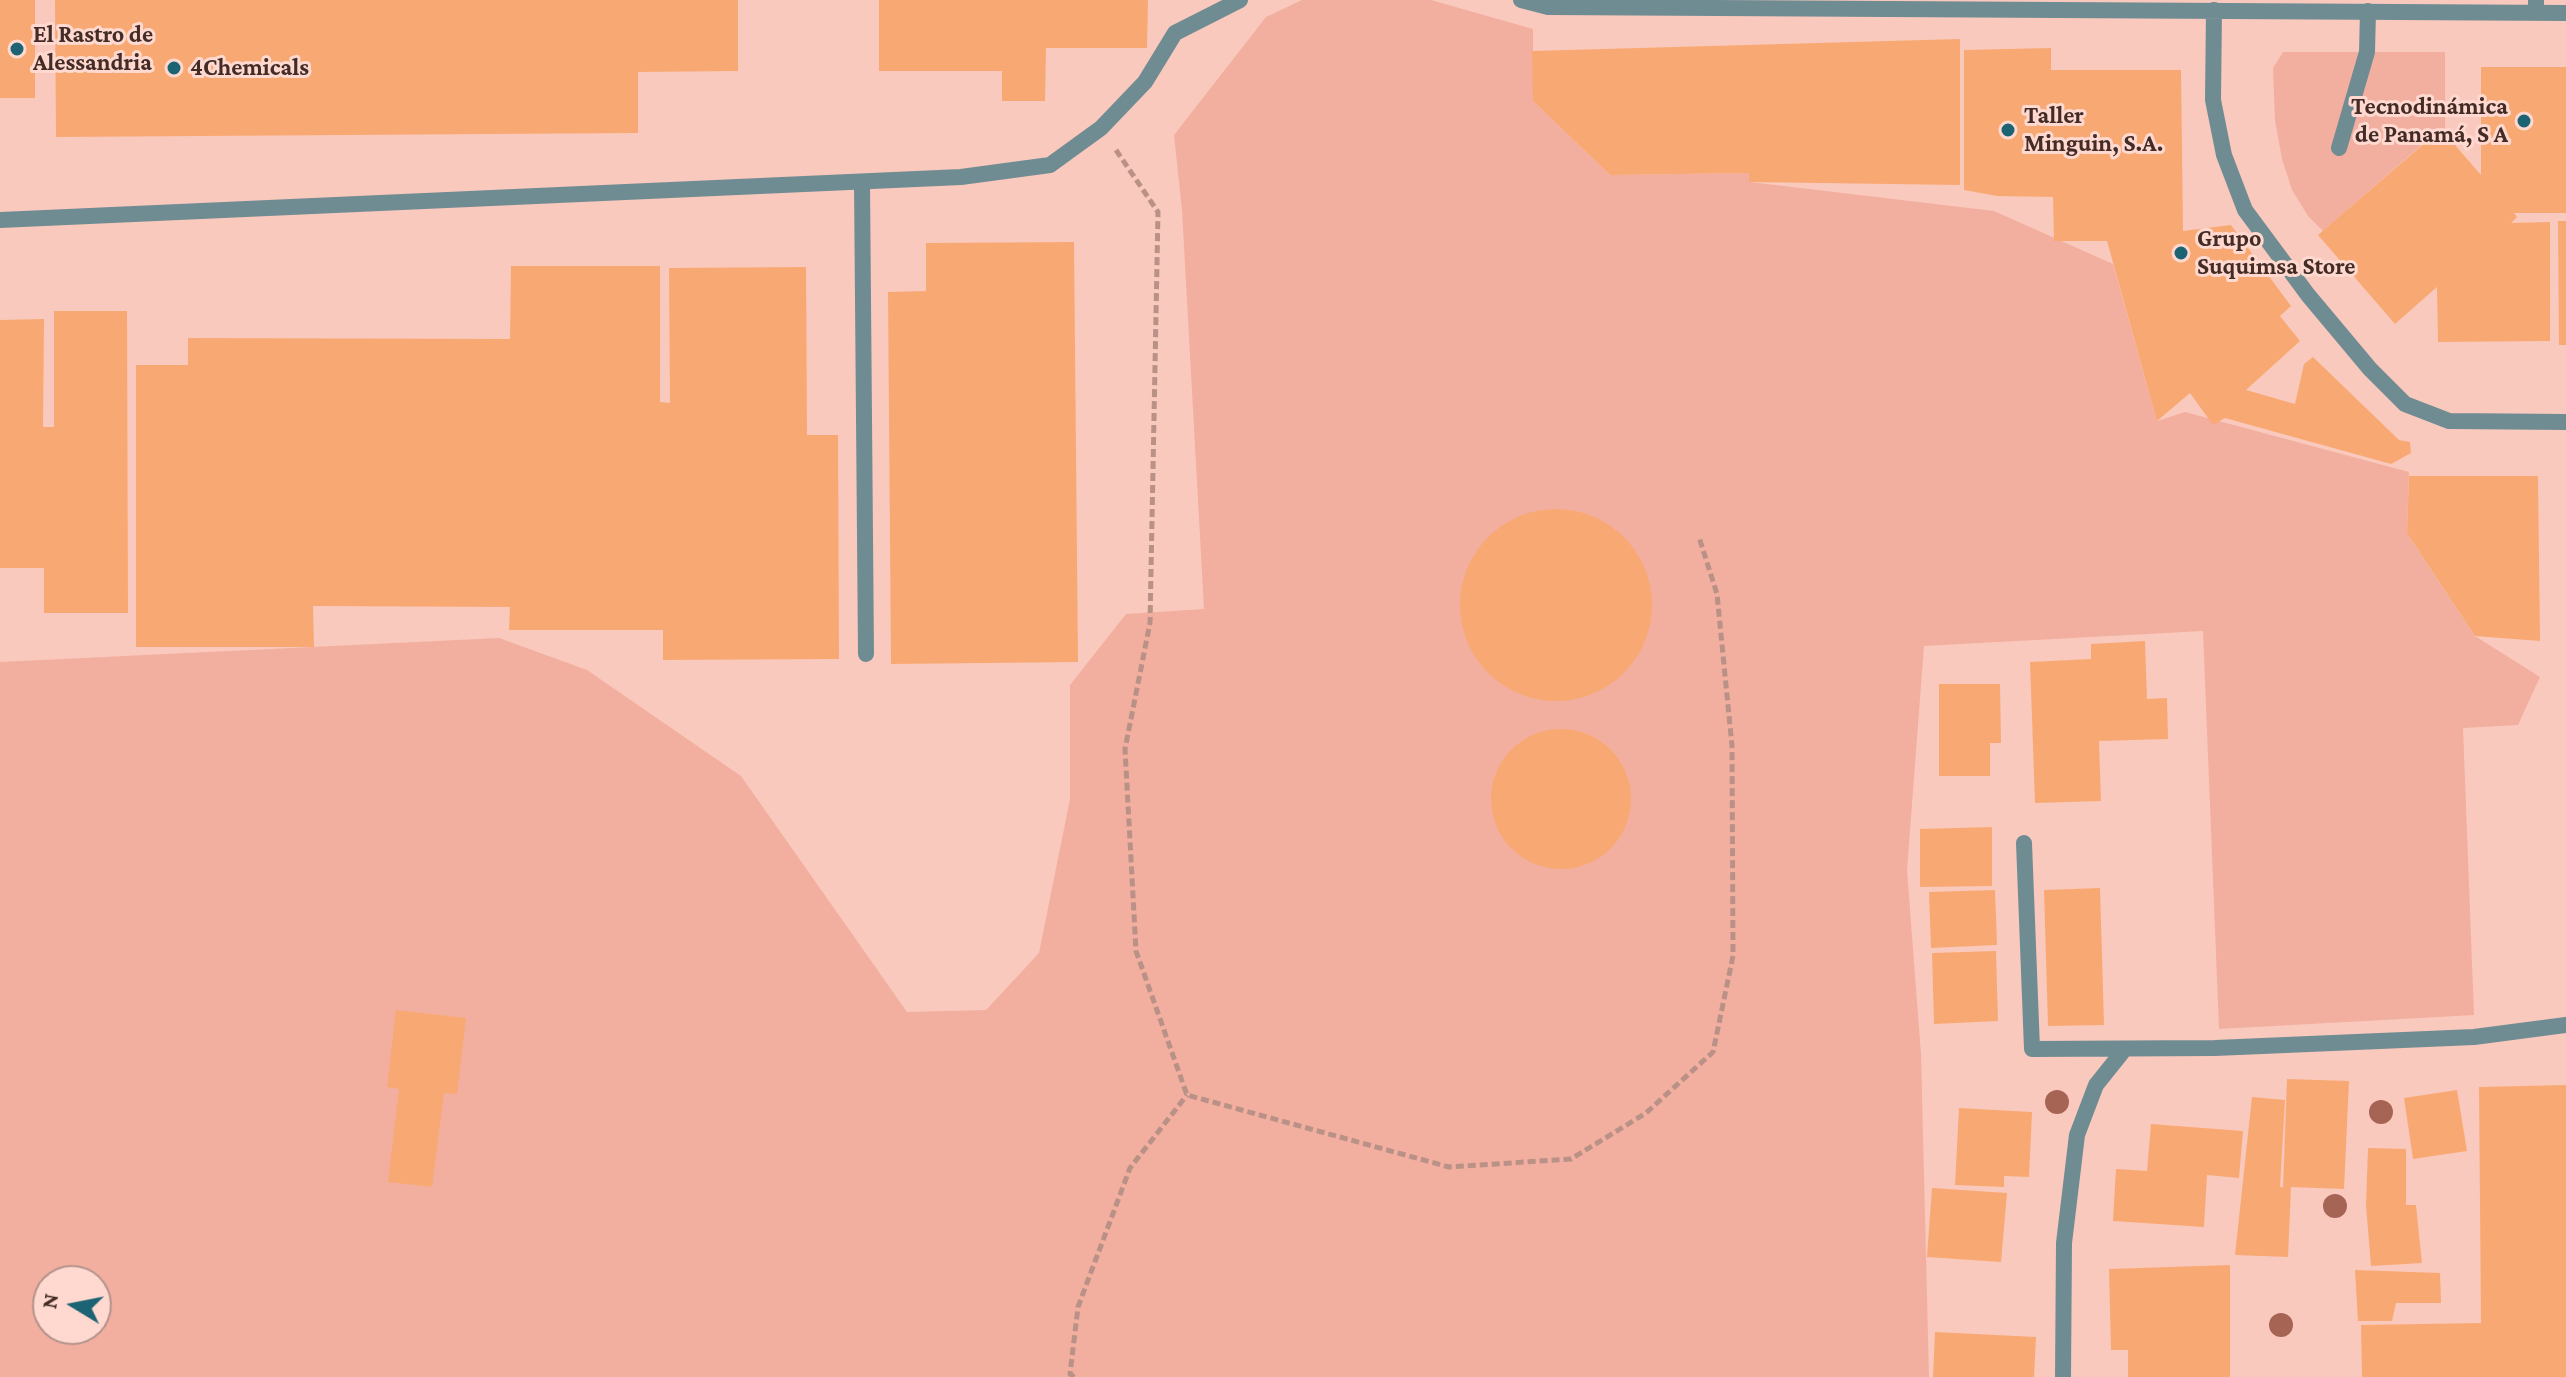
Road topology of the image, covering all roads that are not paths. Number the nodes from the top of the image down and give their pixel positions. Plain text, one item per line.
1 (1240, 0) edge
2 (1521, 0) edge
3 (2536, 6) edge
4 (2214, 10) junction
5 (2368, 11) junction
6 (2566, 13) edge
7 (2339, 148) dead end
8 (862, 182) junction
9 (0, 220) edge
10 (2566, 422) edge
11 (866, 654) dead end
12 (2024, 843) dead end
13 (2566, 1025) edge
14 (2124, 1050) junction
15 (2063, 1377) edge

1 - 8 street
2 - 4 street
3 - 5 street
3 - 6 street
4 - 5 street
4 - 10 street
5 - 7 street
8 - 9 street
8 - 11 street
12 - 14 street
13 - 14 street
14 - 15 street

